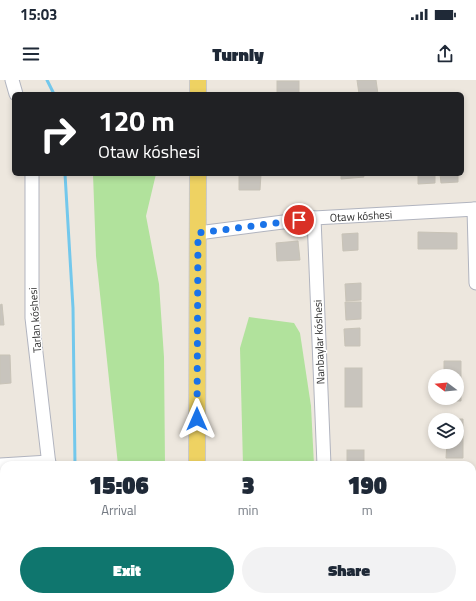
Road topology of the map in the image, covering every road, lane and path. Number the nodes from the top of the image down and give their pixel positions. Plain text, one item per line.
1 (12, 80) edge
2 (198, 80) edge
3 (15, 92) edge
4 (198, 92) edge
5 (32, 176) edge
6 (198, 176) edge
7 (475, 209) edge
8 (314, 218) junction
9 (198, 233) junction
10 (476, 282) edge
11 (49, 461) edge
12 (197, 461) edge
13 (324, 461) edge

1 - 3 street
2 - 4 main road
5 - 11 street, Tarlan kóshesi
6 - 9 main road
7 - 8 street, Otaw kóshesi
7 - 10 street
8 - 9 street, Otaw kóshesi
8 - 13 street, Nanbaylar kóshesi
9 - 12 main road

